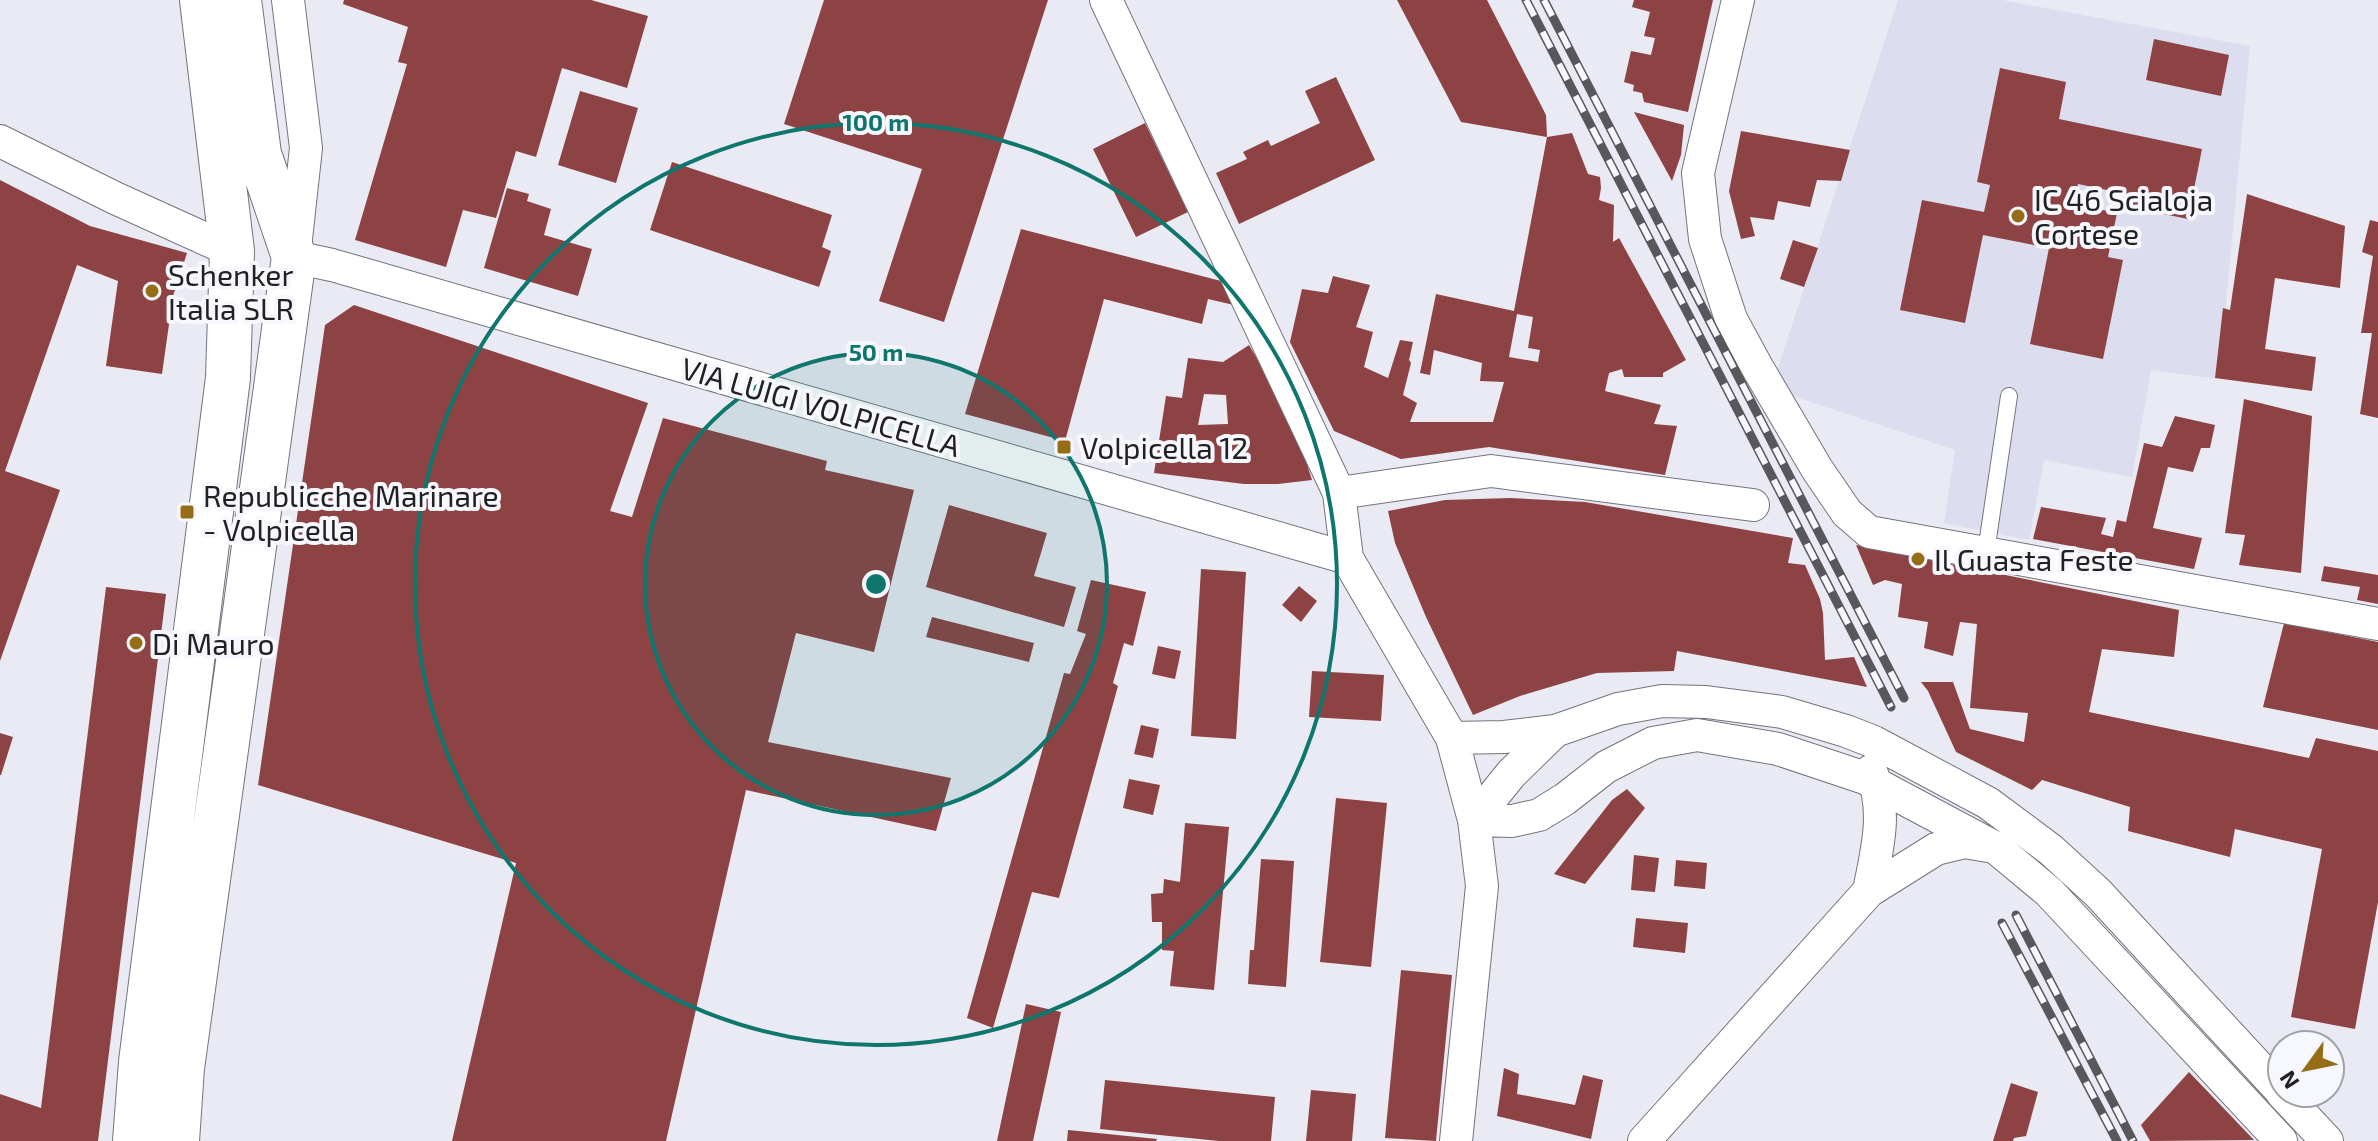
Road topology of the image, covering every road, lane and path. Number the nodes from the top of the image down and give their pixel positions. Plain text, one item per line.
1 (202, 0) edge
2 (239, 0) edge
3 (288, 0) edge
4 (1106, 0) edge
5 (1738, 0) edge
6 (0, 141) edge
7 (232, 251) junction
8 (294, 257) junction
9 (2009, 396) dead end
10 (1339, 493) junction
11 (1753, 505) dead end
12 (1986, 552) junction
13 (1347, 558) junction
14 (2378, 624) edge
15 (1555, 731) junction
16 (1846, 731) junction
17 (1452, 738) junction
18 (1877, 784) junction
19 (1474, 820) junction
20 (1996, 848) junction
21 (1869, 891) junction
22 (2266, 1076) edge
23 (2297, 1109) edge
24 (135, 1141) edge
25 (177, 1141) edge
26 (1456, 1141) edge
27 (1644, 1141) edge
28 (2281, 1141) edge
29 (2327, 1141) edge

1 - 7 main road
2 - 8 main road
3 - 8 street
4 - 10 street
5 - 12 street
6 - 7 street
7 - 24 main road
8 - 13 street, VIA LUIGI VOLPICELLA
8 - 25 main road
9 - 12 lane
10 - 11 street
10 - 13 street
12 - 14 street
13 - 17 street
15 - 16 street
15 - 17 street
15 - 19 street
16 - 18 street
16 - 22 street
17 - 19 street
18 - 19 street
18 - 20 street
18 - 21 street
19 - 26 street
20 - 21 street
20 - 28 street
21 - 27 street
23 - 29 street

